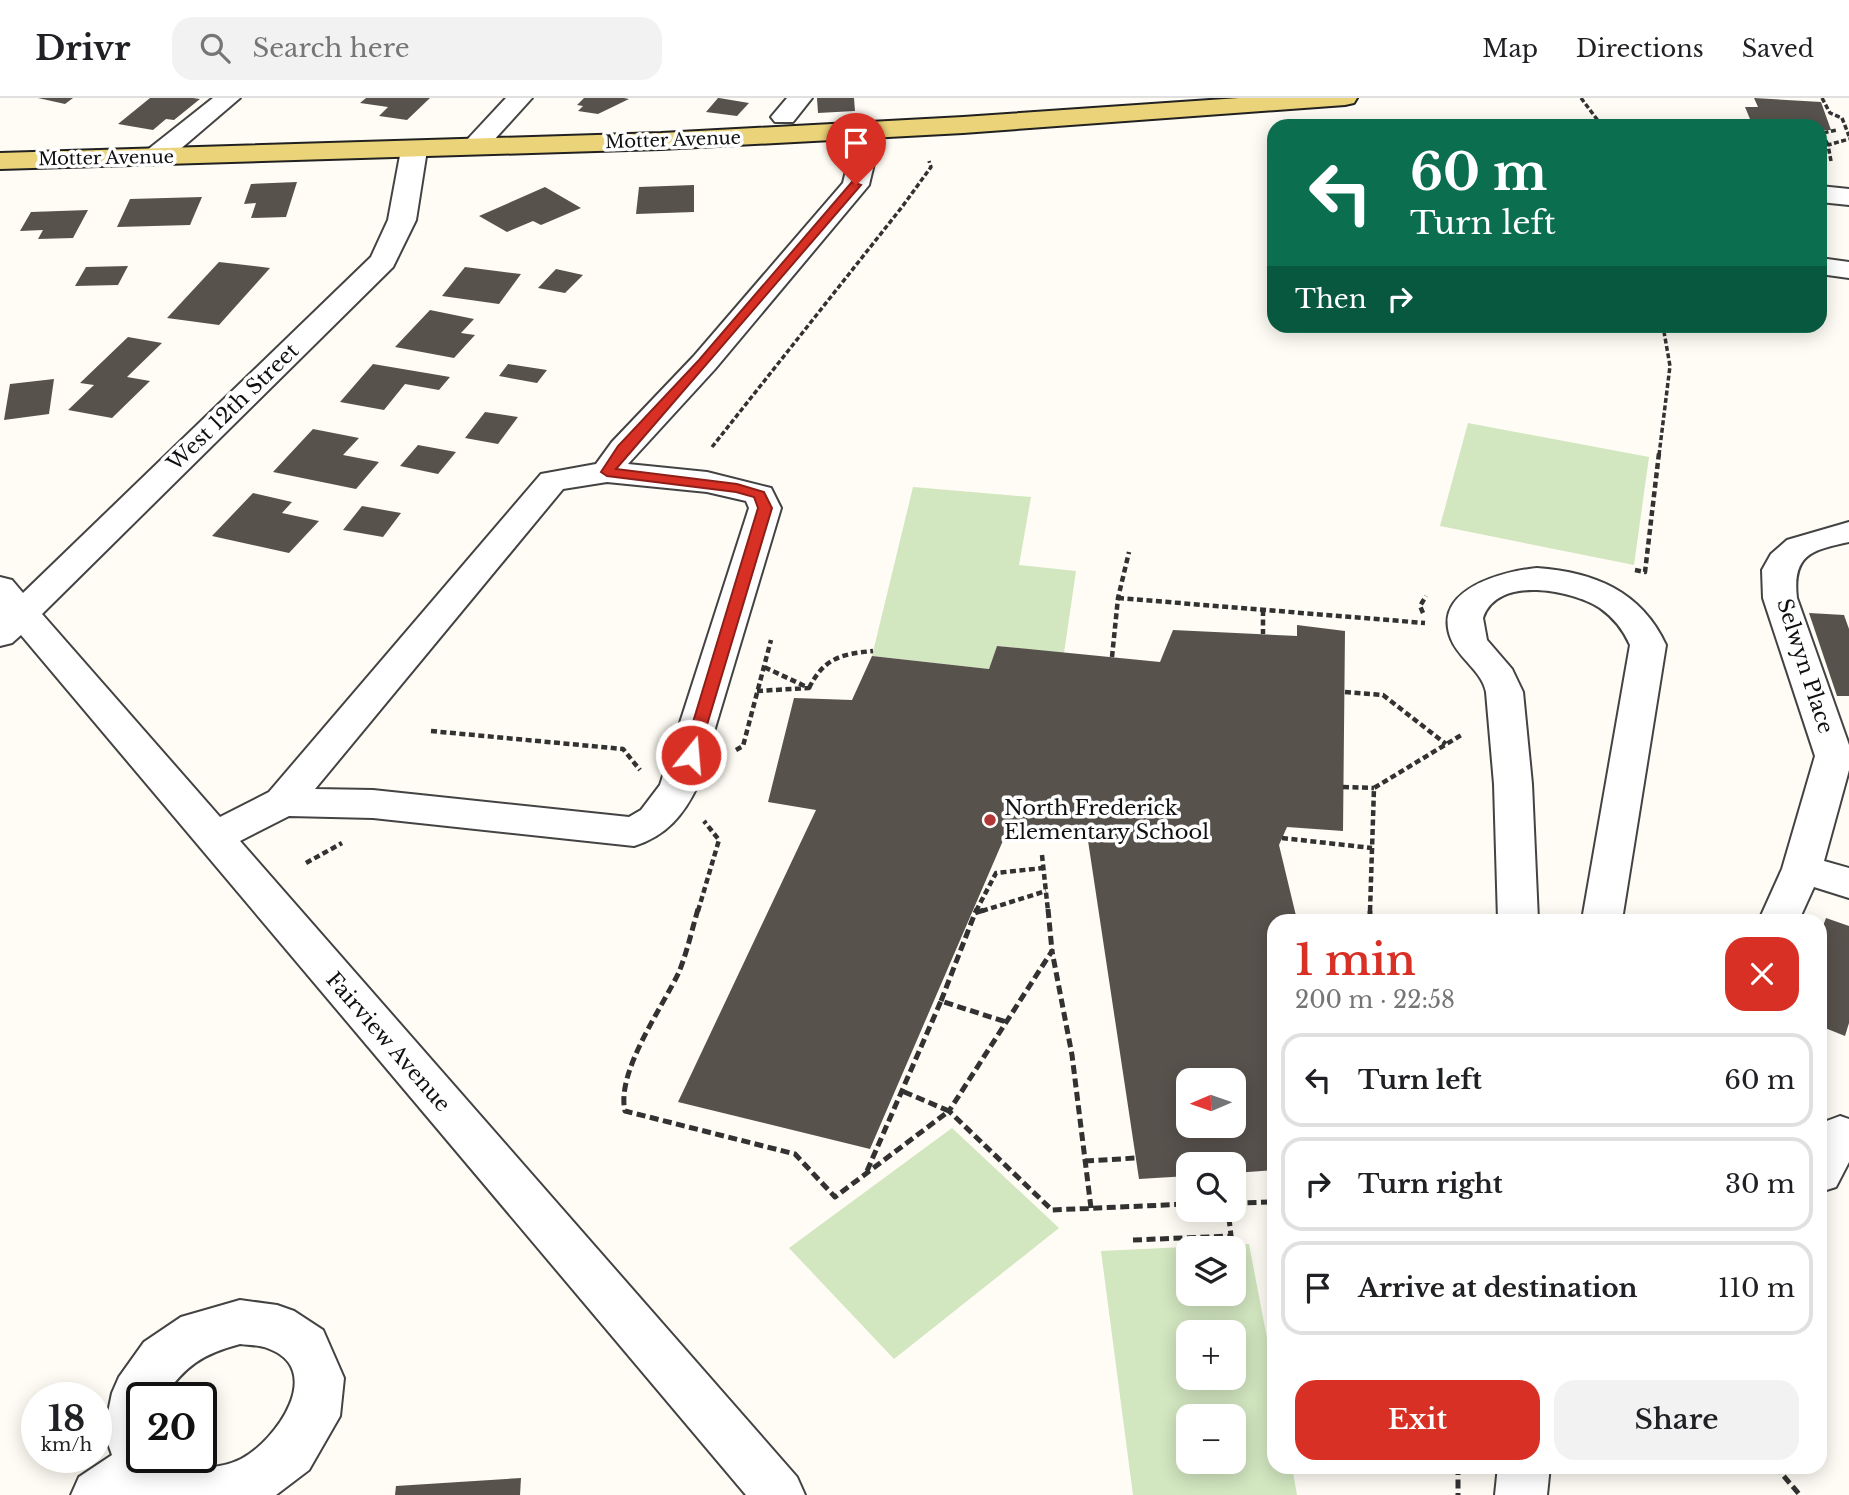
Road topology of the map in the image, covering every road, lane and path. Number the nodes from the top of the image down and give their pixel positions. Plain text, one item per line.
1 (228, 98) edge
2 (520, 98) edge
3 (1345, 98) edge
4 (1581, 98) edge
5 (1822, 98) edge
6 (1597, 119) edge
7 (861, 131) junction
8 (1837, 131) dead end
9 (1827, 132) edge
10 (1849, 136) edge
11 (474, 147) junction
12 (414, 150) junction
13 (928, 156) dead end
14 (155, 157) junction
15 (0, 161) edge
16 (1827, 195) edge
17 (1849, 197) edge
18 (1827, 267) edge
19 (1849, 270) edge
20 (707, 454) dead end
21 (607, 472) junction
22 (1849, 532) edge
23 (1129, 552) dead end
24 (1118, 598) junction
25 (1263, 610) junction
26 (8, 612) edge
27 (1426, 623) dead end
28 (775, 627) dead end
29 (1263, 634) dead end
30 (873, 651) dead end
31 (1112, 657) dead end
32 (764, 667) junction
33 (809, 688) junction
34 (757, 691) junction
35 (1345, 692) dead end
36 (431, 732) dead end
37 (1447, 744) dead end
38 (734, 751) dead end
39 (1842, 757) edge
40 (644, 775) dead end
41 (1343, 787) dead end
42 (1374, 788) dead end
43 (283, 802) junction
44 (693, 822) dead end
45 (353, 837) dead end
46 (213, 838) junction
47 (1282, 838) dead end
48 (1372, 848) dead end
49 (1042, 855) dead end
50 (306, 863) dead end
51 (1044, 868) junction
52 (1802, 869) junction
53 (1849, 883) edge
54 (1046, 891) junction
55 (975, 913) junction
56 (1518, 914) edge
57 (1603, 914) edge
58 (1782, 914) edge
59 (1052, 951) junction
60 (941, 1001) junction
61 (1006, 1021) junction
62 (902, 1091) junction
63 (948, 1111) junction
64 (1136, 1158) dead end
65 (1085, 1161) junction
66 (867, 1172) junction
67 (1267, 1202) edge
68 (1246, 1203) edge
69 (1176, 1204) edge
70 (1091, 1208) junction
71 (1229, 1222) edge
72 (1231, 1236) edge
73 (1176, 1238) edge
74 (1133, 1240) dead end
75 (129, 1473) edge
76 (1458, 1474) edge
77 (1523, 1474) edge
78 (1782, 1474) edge
79 (97, 1495) edge
80 (779, 1495) edge
81 (1458, 1495) edge
82 (1521, 1495) edge
83 (1800, 1495) edge

1 - 14 street
2 - 11 street
3 - 7 main road, Motter Avenue
4 - 6 path
5 - 10 path
7 - 11 main road, Motter Avenue
7 - 21 street
8 - 9 path
11 - 12 main road, Motter Avenue
12 - 14 main road, Motter Avenue
12 - 26 street, West 12th Street
13 - 20 path
14 - 15 main road, Motter Avenue
16 - 17 street
18 - 19 street
21 - 43 street
21 - 43 street
22 - 39 street, Selwyn Place
23 - 24 path
24 - 25 path
24 - 31 path
25 - 27 path
25 - 29 path
26 - 46 street, Fairview Avenue
28 - 32 path
30 - 33 path
32 - 33 path
32 - 34 path
33 - 34 path
34 - 38 path
35 - 37 path
36 - 40 path
39 - 52 street, Selwyn Place
41 - 42 path
43 - 46 street
44 - 66 path
45 - 50 path
46 - 80 street, Fairview Avenue
47 - 48 path
49 - 51 path
51 - 54 path
51 - 55 path
52 - 53 street
52 - 58 street, Selwyn Place
54 - 55 path
54 - 59 path
55 - 60 path
56 - 57 street
59 - 61 path
59 - 65 path
60 - 61 path
60 - 62 path
61 - 63 path
62 - 63 path
62 - 66 path
63 - 66 path
63 - 70 path
64 - 65 path
65 - 70 path
67 - 68 path
69 - 70 path
71 - 72 path
73 - 74 path
75 - 79 street
76 - 81 path
77 - 82 street
78 - 83 path

